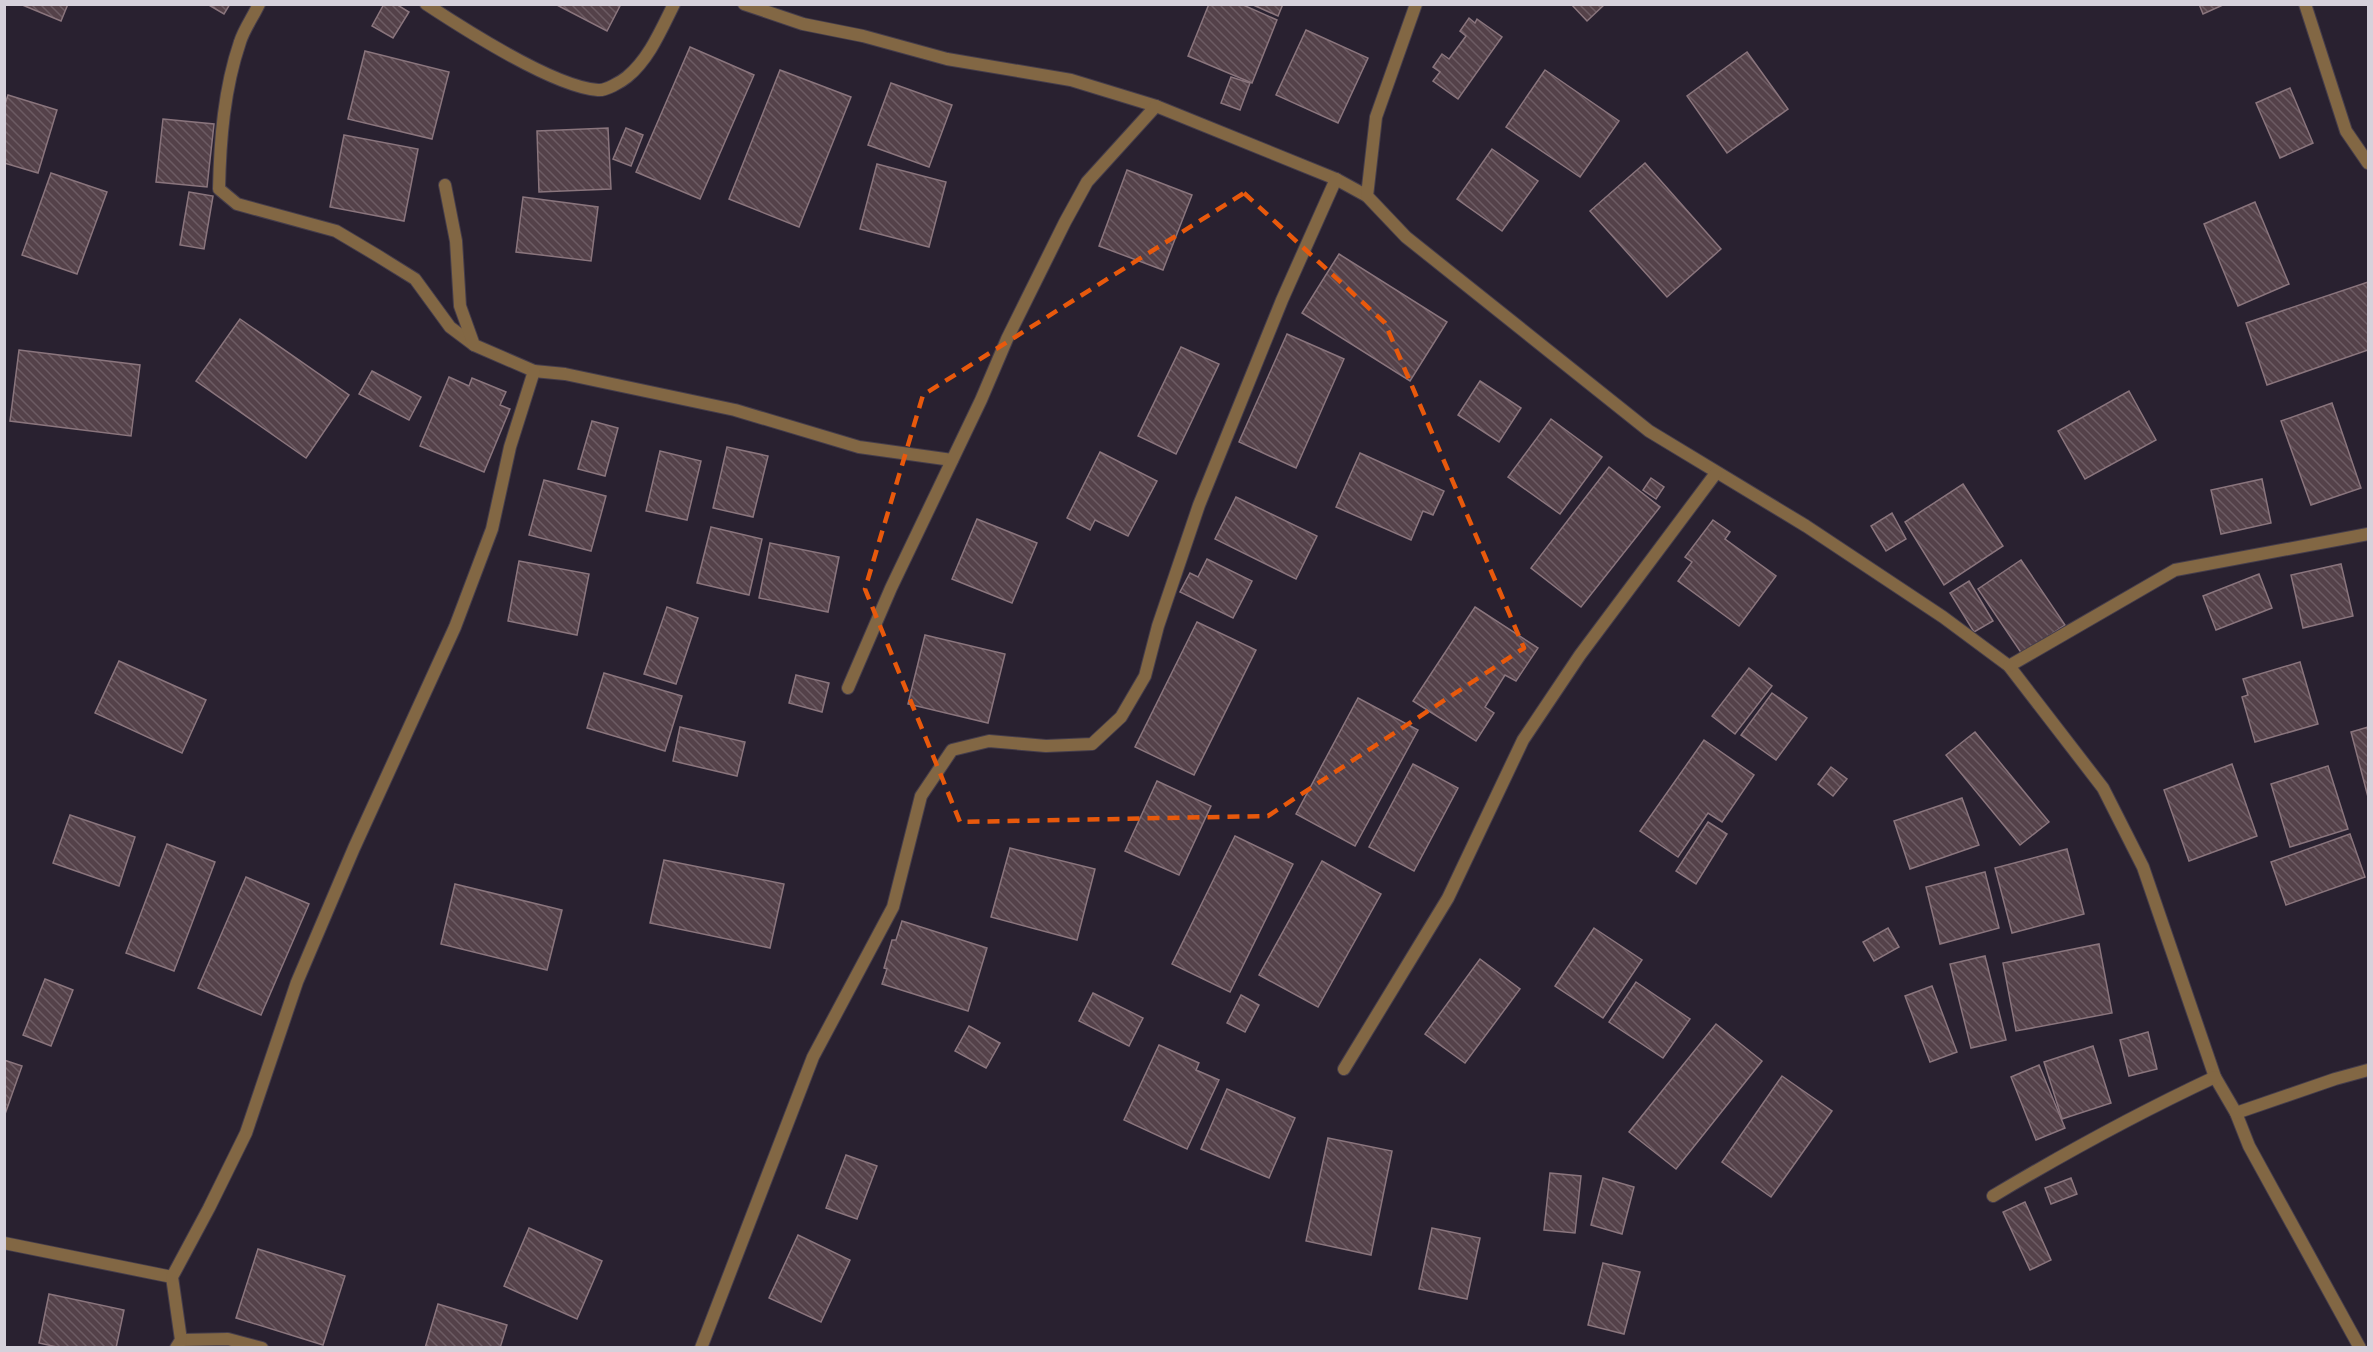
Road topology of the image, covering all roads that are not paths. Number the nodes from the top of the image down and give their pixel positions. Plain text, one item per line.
1 (259, 4) edge
2 (426, 4) edge
3 (674, 4) edge
4 (744, 4) edge
5 (1416, 4) edge
6 (2305, 4) edge
7 (1155, 106) junction
8 (2368, 163) edge
9 (1336, 179) junction
10 (445, 185) dead end
11 (1367, 196) junction
12 (474, 345) junction
13 (534, 371) junction
14 (952, 460) junction
15 (1716, 473) junction
16 (2368, 534) edge
17 (2009, 666) junction
18 (848, 688) dead end
19 (1344, 1069) dead end
20 (2368, 1070) edge
21 (2215, 1077) junction
22 (2236, 1113) junction
23 (1993, 1196) dead end
24 (4, 1243) edge
25 (172, 1276) junction
26 (178, 1344) edge
27 (262, 1347) edge
28 (701, 1347) edge
29 (2360, 1347) edge

1 - 12 street
2 - 3 street
4 - 7 street
5 - 11 street
6 - 8 street
7 - 9 street
7 - 14 street
9 - 11 street
9 - 28 street
10 - 12 street
11 - 15 street
12 - 13 street
13 - 14 street
13 - 25 street
14 - 18 street
15 - 17 street
15 - 19 street
16 - 17 street
17 - 21 street
20 - 22 street
21 - 22 street
21 - 23 street
22 - 29 street
24 - 25 street
25 - 26 street
26 - 27 street

